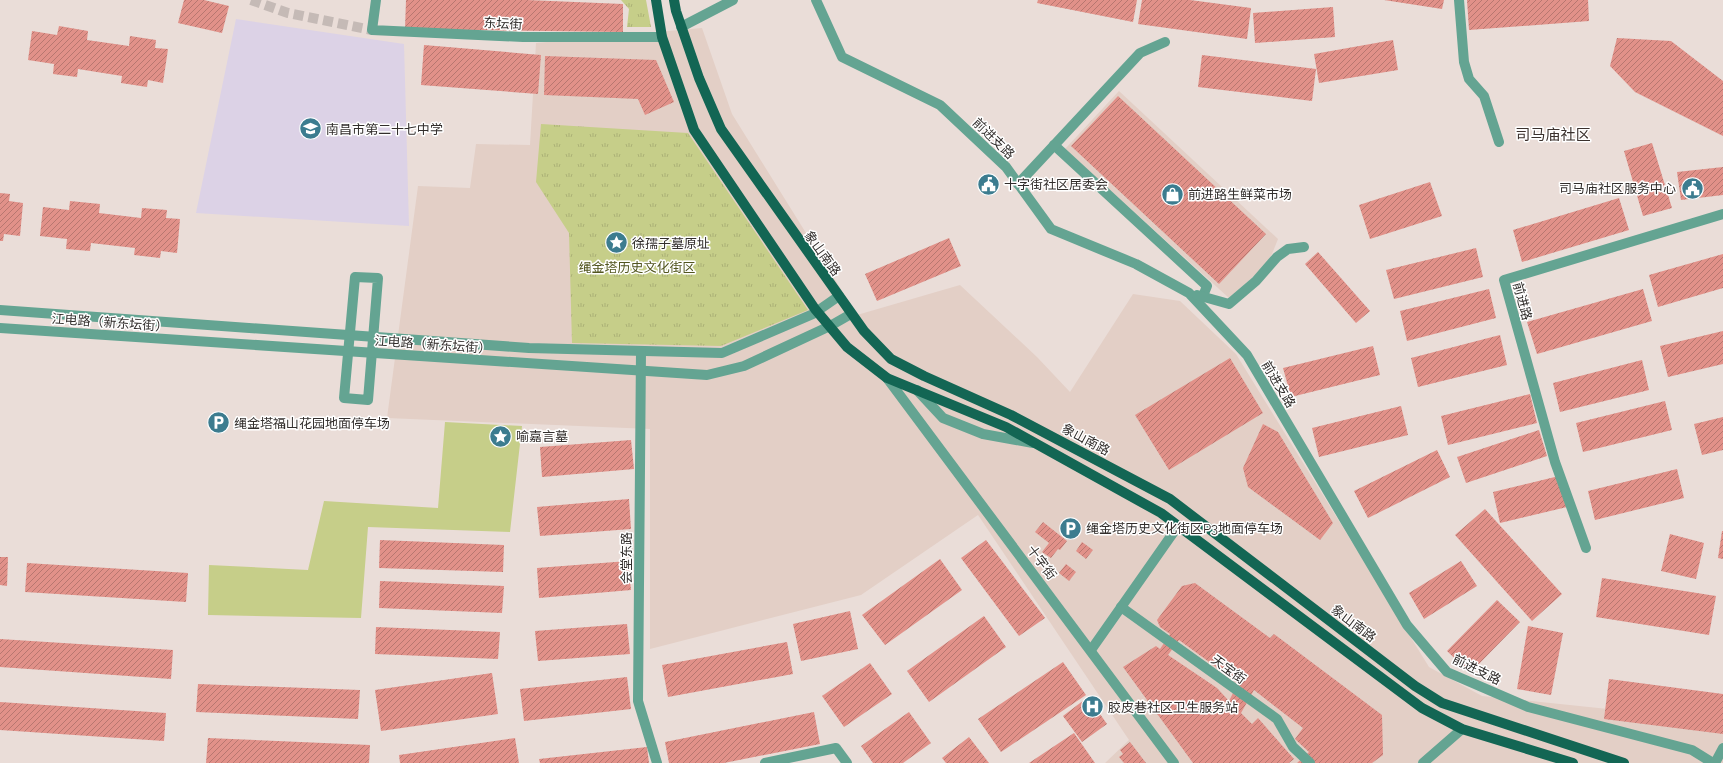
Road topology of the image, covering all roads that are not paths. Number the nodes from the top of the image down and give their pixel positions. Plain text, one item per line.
1 (376, 0) edge
2 (656, 0) edge
3 (674, 0) edge
4 (733, 0) edge
5 (816, 0) edge
6 (1459, 0) edge
7 (681, 27) junction
8 (662, 37) junction
9 (1165, 42) dead end
10 (1499, 142) dead end
11 (1054, 145) junction
12 (1018, 184) junction
13 (1723, 214) edge
14 (1304, 247) dead end
15 (1189, 293) junction
16 (839, 296) junction
17 (1203, 296) junction
18 (0, 310) edge
19 (817, 312) junction
20 (851, 314) junction
21 (830, 326) junction
22 (0, 328) edge
23 (350, 335) junction
24 (373, 336) junction
25 (348, 351) junction
26 (641, 351) junction
27 (372, 352) junction
28 (641, 370) junction
29 (887, 378) junction
30 (916, 390) junction
31 (1034, 443) junction
32 (1178, 526) junction
33 (1586, 548) dead end
34 (1121, 607) junction
35 (1091, 650) junction
36 (1462, 729) junction
37 (1723, 748) edge
38 (657, 763) edge
39 (765, 763) edge
40 (847, 763) edge
41 (1174, 763) edge
42 (1310, 763) edge
43 (1423, 763) edge
44 (1572, 763) edge
45 (1624, 763) edge
46 (1714, 763) edge

1 - 8 street, 东坛街
2 - 8 main road, 象山南路
3 - 7 main road, 象山南路
4 - 7 street
5 - 12 street, 前进支路
6 - 10 street
7 - 16 main road, 象山南路
8 - 19 main road, 象山南路
9 - 11 street
11 - 12 street
11 - 17 street
12 - 15 street, 前进支路
13 - 33 street, 前进路
14 - 17 street
15 - 17 street
15 - 46 street, 前进支路
16 - 19 street, 江电路（新东坛街）
16 - 20 main road, 象山南路
18 - 23 street, 江电路（新东坛街）
19 - 21 main road, 象山南路
19 - 26 street, 江电路（新东坛街）
20 - 21 street, 江电路（新东坛街）
20 - 45 main road, 象山南路
21 - 28 street, 江电路（新东坛街）
21 - 29 main road, 象山南路
22 - 25 street, 江电路（新东坛街）
23 - 24 street, 江电路（新东坛街）
23 - 24 street
23 - 25 street
24 - 26 street, 江电路（新东坛街）
24 - 27 street
25 - 27 street, 江电路（新东坛街）
25 - 27 street
26 - 28 street, 会堂东路
27 - 28 street, 江电路（新东坛街）
28 - 38 street, 会堂东路
29 - 30 main road, 象山南路
29 - 35 street, 十字街
30 - 31 main road, 象山南路
30 - 31 street
31 - 32 main road, 象山南路
32 - 34 street
32 - 36 main road, 象山南路
34 - 35 street
34 - 42 street, 天宝街
35 - 41 street, 十字街
36 - 43 street
36 - 44 main road, 象山南路
37 - 46 street
39 - 40 street

